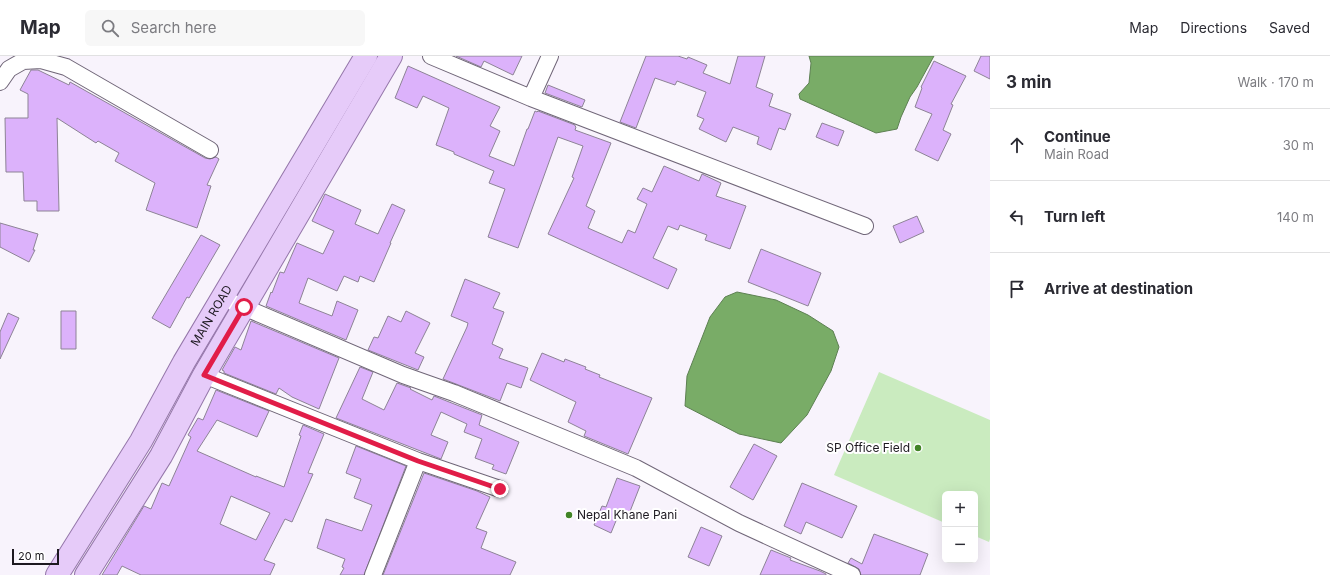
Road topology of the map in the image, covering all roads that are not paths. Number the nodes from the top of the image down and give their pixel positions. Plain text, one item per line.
1 (366, 56) edge
2 (391, 56) edge
3 (431, 56) edge
4 (550, 56) edge
5 (40, 57) edge
6 (0, 82) edge
7 (531, 98) junction
8 (210, 150) dead end
9 (864, 226) dead end
10 (222, 298) junction
11 (244, 307) junction
12 (204, 375) junction
13 (418, 461) junction
14 (500, 489) dead end
15 (57, 575) edge
16 (86, 575) edge
17 (374, 575) edge
18 (852, 575) edge

1 - 10 main road, MAIN ROAD
2 - 11 main road, MAIN ROAD
3 - 7 street
4 - 7 street
5 - 6 street
5 - 8 street
7 - 9 street
10 - 11 street
10 - 15 main road, MAIN ROAD
11 - 12 main road, MAIN ROAD
11 - 18 street
12 - 13 street
12 - 16 main road, MAIN ROAD
13 - 14 street
13 - 17 street

